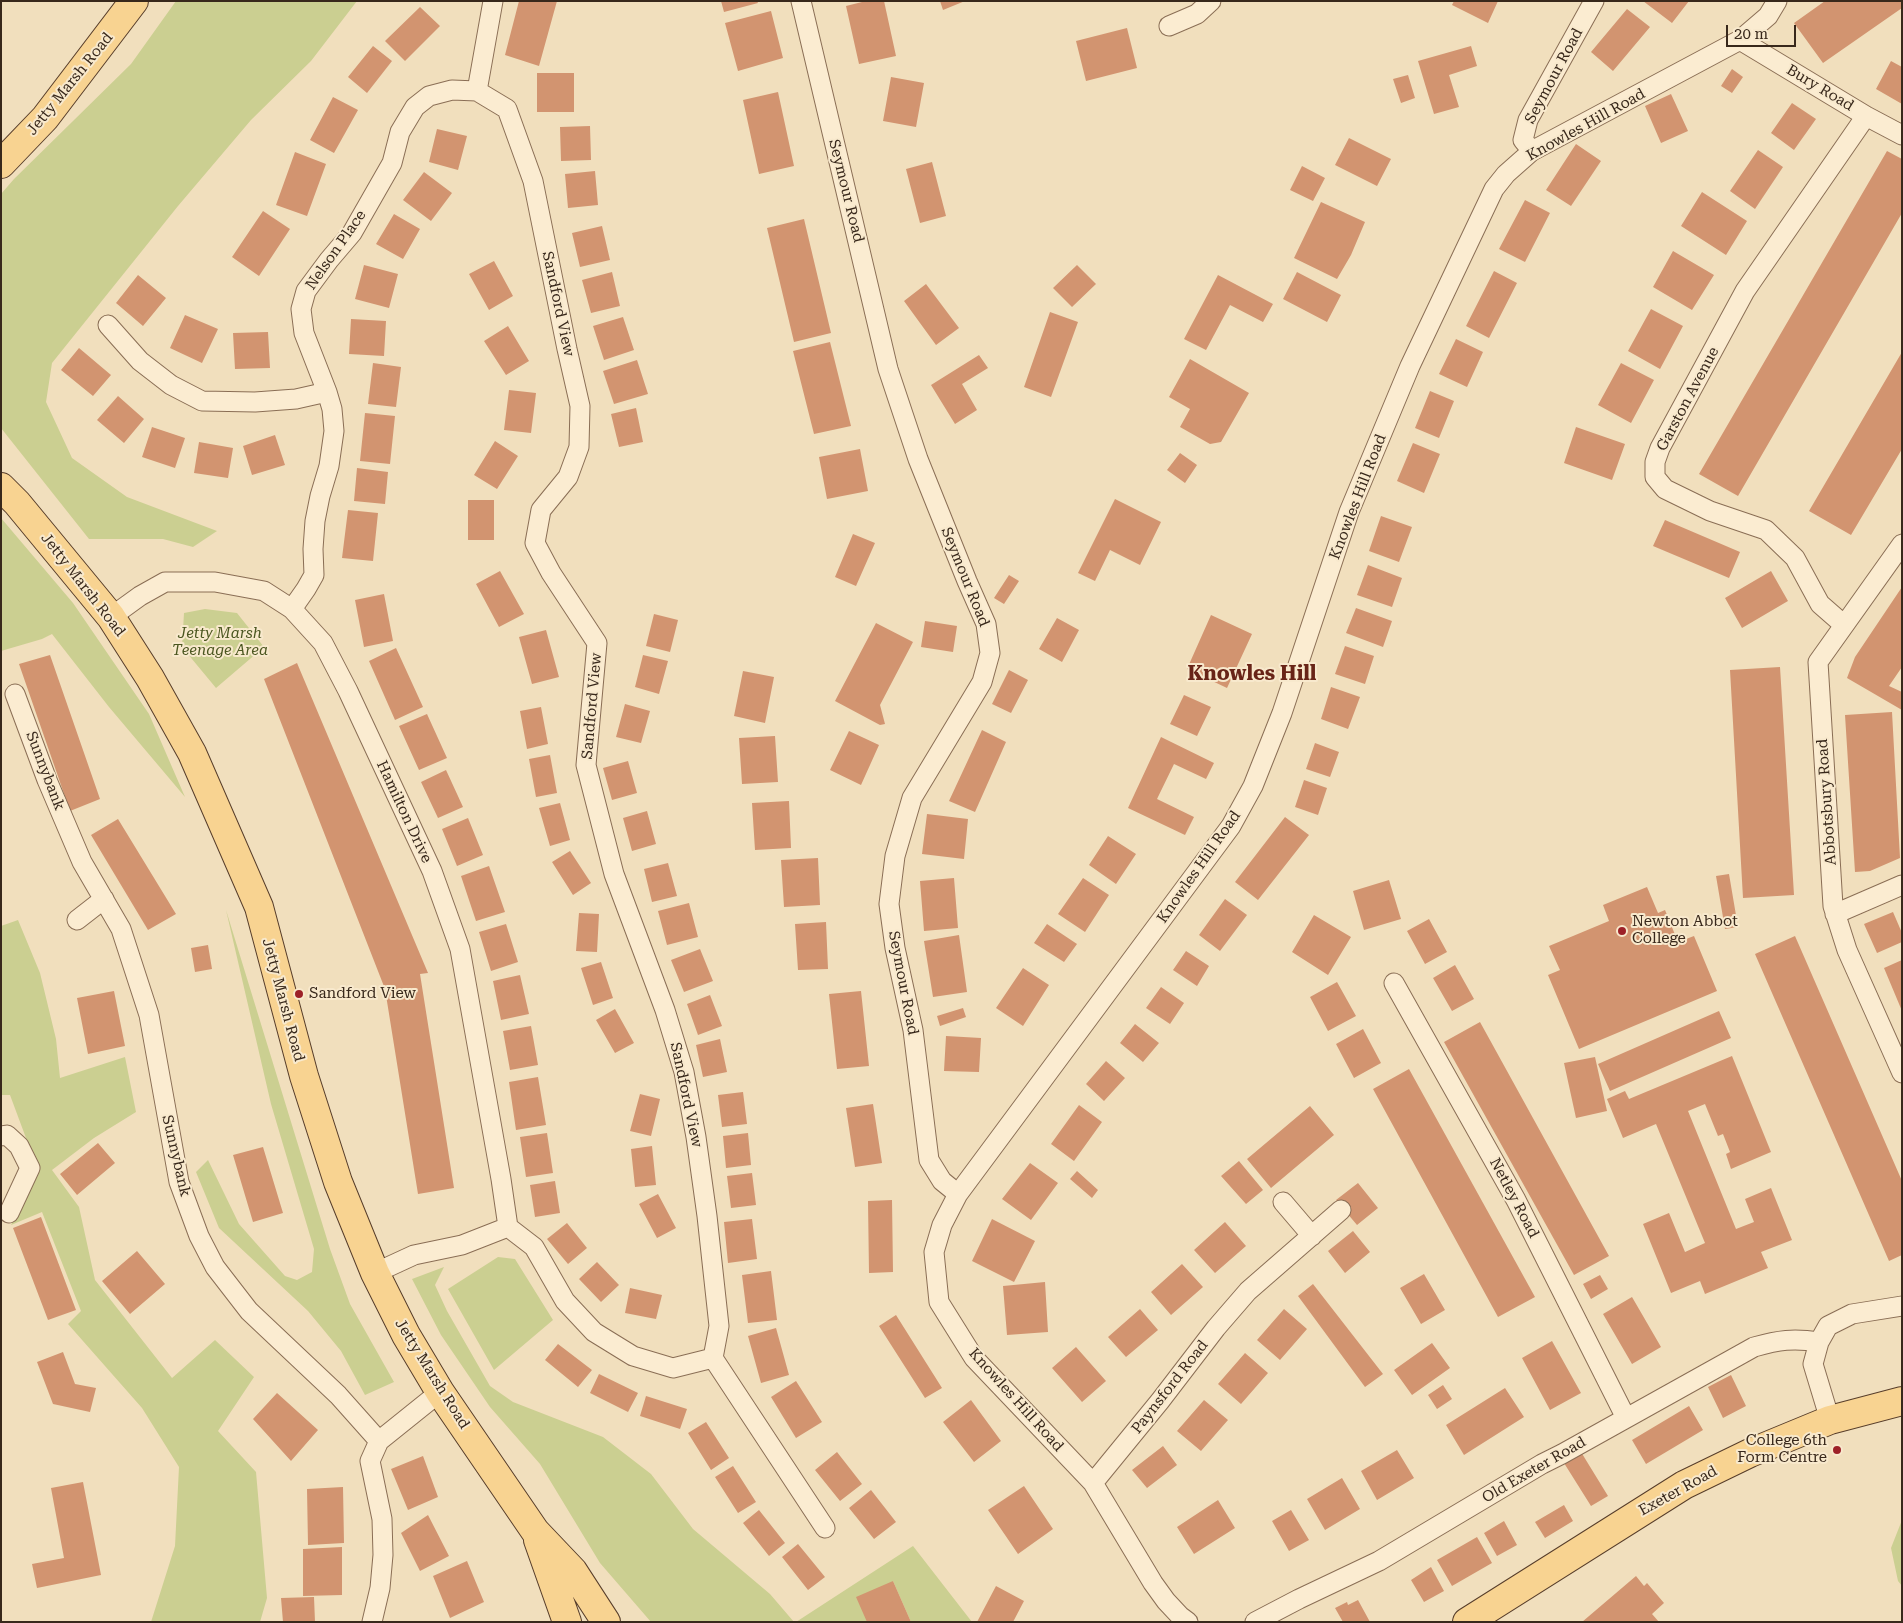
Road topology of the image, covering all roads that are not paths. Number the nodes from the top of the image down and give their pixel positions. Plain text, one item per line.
1 (134, 1) edge
2 (493, 1) edge
3 (801, 1) edge
4 (1211, 1) edge
5 (1594, 1) edge
6 (1776, 1) edge
7 (1169, 26) dead end
8 (1740, 40) junction
9 (477, 91) junction
10 (1866, 116) junction
11 (1902, 135) edge
12 (1532, 152) junction
13 (1, 164) edge
14 (108, 325) dead end
15 (327, 392) junction
16 (1, 486) edge
17 (1902, 544) edge
18 (292, 609) junction
19 (112, 617) junction
20 (1844, 625) junction
21 (15, 694) dead end
22 (1902, 885) edge
23 (104, 899) junction
24 (1835, 914) junction
25 (77, 920) dead end
26 (1394, 983) dead end
27 (1902, 1073) edge
28 (1, 1136) edge
29 (958, 1194) junction
30 (1283, 1202) dead end
31 (1341, 1210) dead end
32 (9, 1213) dead end
33 (508, 1227) junction
34 (1312, 1236) junction
35 (375, 1273) junction
36 (1902, 1306) edge
37 (1819, 1342) junction
38 (713, 1358) junction
39 (440, 1392) junction
40 (1902, 1401) edge
41 (1626, 1418) junction
42 (1830, 1420) junction
43 (379, 1442) junction
44 (1093, 1483) junction
45 (825, 1528) dead end
46 (535, 1531) junction
47 (1522, 1586) junction
48 (372, 1622) edge
49 (567, 1622) edge
50 (606, 1622) edge
51 (1188, 1622) edge
52 (1255, 1622) edge
53 (1467, 1622) edge
54 (1491, 1622) edge

1 - 13 main road, Jetty Marsh Road
2 - 9 street
3 - 29 street, Seymour Road
4 - 7 street
5 - 12 street, Seymour Road
6 - 8 street, Knowles Hill Road
8 - 10 street, Bury Road
8 - 12 street, Knowles Hill Road
9 - 15 street, Nelson Place
9 - 38 street, Sandford View
10 - 11 street, Bury Road
10 - 20 street, Garston Avenue
12 - 29 street, Knowles Hill Road
14 - 15 street
15 - 18 street, Nelson Place
16 - 19 main road, Jetty Marsh Road
17 - 20 street, Abbotsbury Road
18 - 19 street, Hamilton Drive
18 - 33 street, Hamilton Drive
19 - 35 main road, Jetty Marsh Road
20 - 24 street, Abbotsbury Road
21 - 23 street, Sunnybank
22 - 24 street
23 - 25 street
23 - 43 street, Sunnybank
24 - 27 street, Abbotsbury Road
26 - 41 street, Netley Road
28 - 32 street
29 - 44 street, Knowles Hill Road
30 - 34 street
31 - 34 street, Paynsford Road
33 - 35 street
33 - 38 street
34 - 44 street, Paynsford Road
35 - 39 main road, Jetty Marsh Road
36 - 37 street
37 - 41 street, Old Exeter Road
37 - 42 street
38 - 45 street
39 - 43 street
39 - 46 main road, Jetty Marsh Road
40 - 42 main road, Exeter Road
41 - 52 street, Old Exeter Road
42 - 47 main road, Exeter Road
43 - 48 street
44 - 51 street, Knowles Hill Road
46 - 49 main road, Jetty Marsh Road
46 - 50 main road, Jetty Marsh Road
47 - 53 main road, Exeter Road
47 - 54 main road, Exeter Road

